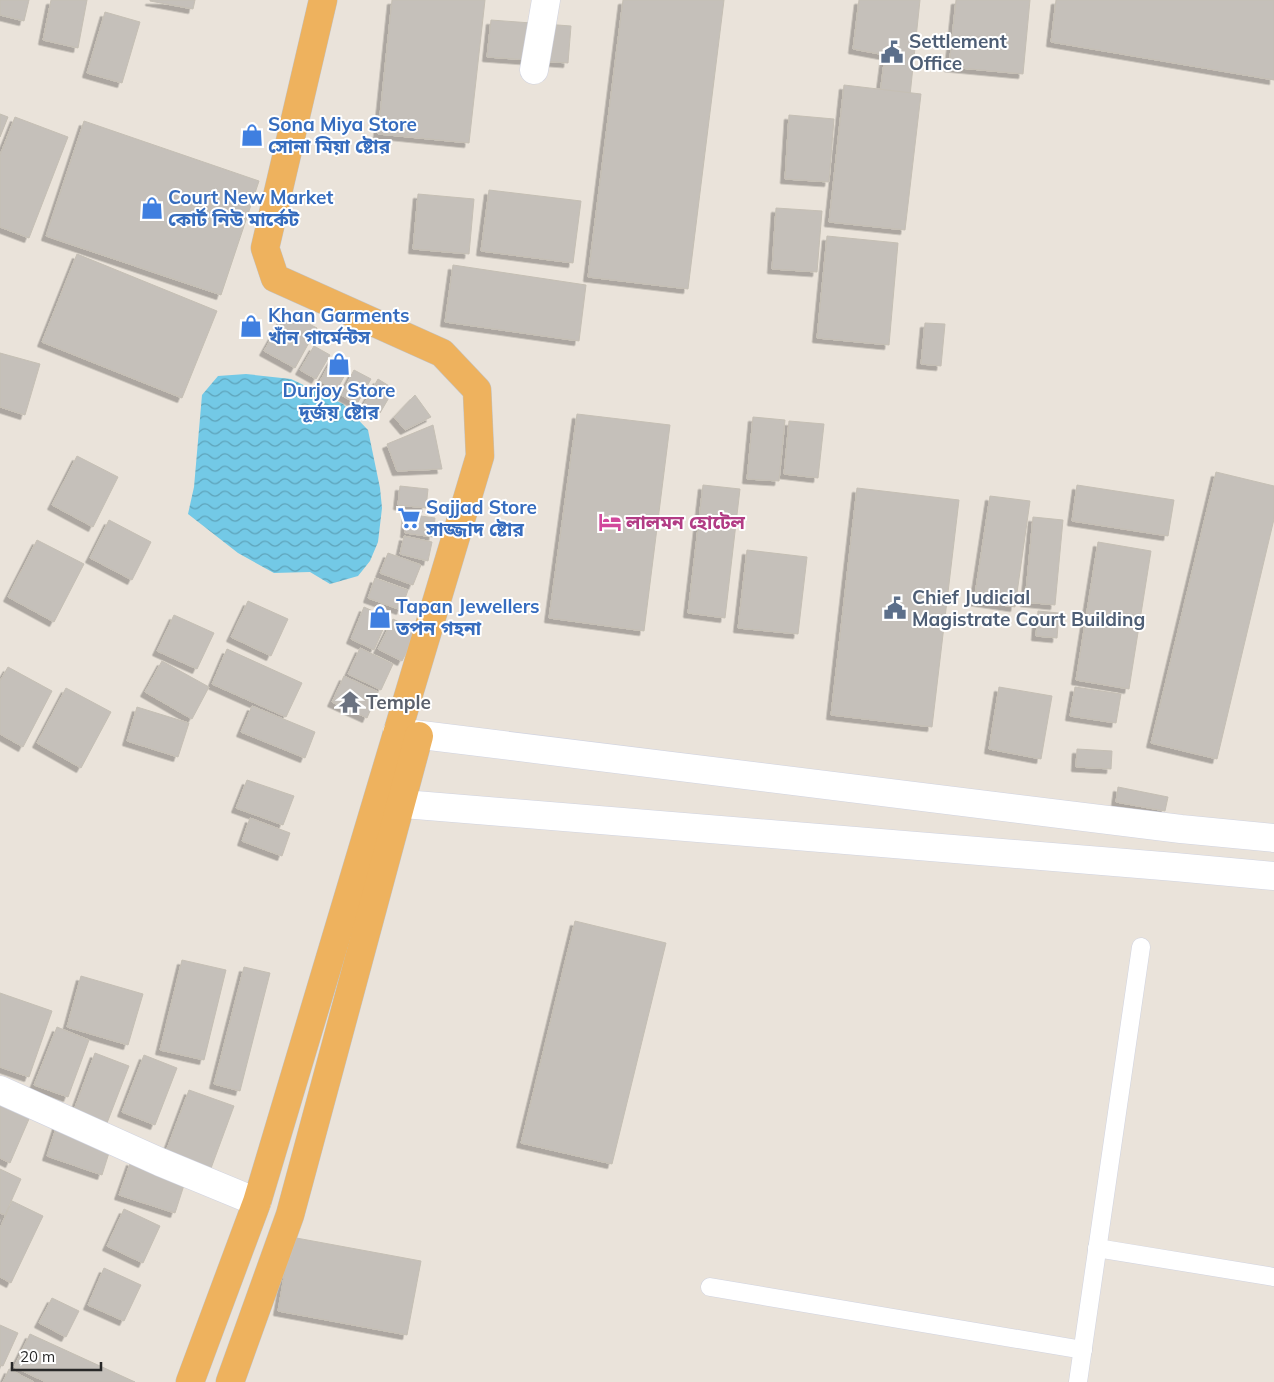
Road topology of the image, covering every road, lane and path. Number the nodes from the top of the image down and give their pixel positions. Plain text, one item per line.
1 (322, 0) edge
2 (546, 0) edge
3 (534, 70) dead end
4 (408, 734) junction
5 (388, 803) junction
6 (1274, 838) edge
7 (1274, 876) edge
8 (1141, 947) dead end
9 (0, 1090) edge
10 (256, 1202) junction
11 (1097, 1248) junction
12 (1274, 1277) edge
13 (710, 1287) dead end
14 (1083, 1350) junction
15 (190, 1382) edge
16 (230, 1382) edge
17 (1078, 1382) edge

1 - 4 highway
2 - 3 street
4 - 5 highway
4 - 6 street
5 - 7 street
5 - 10 highway
5 - 16 highway
8 - 11 lane
9 - 10 street
10 - 15 highway
11 - 12 lane
11 - 14 lane
13 - 14 lane
14 - 17 lane

